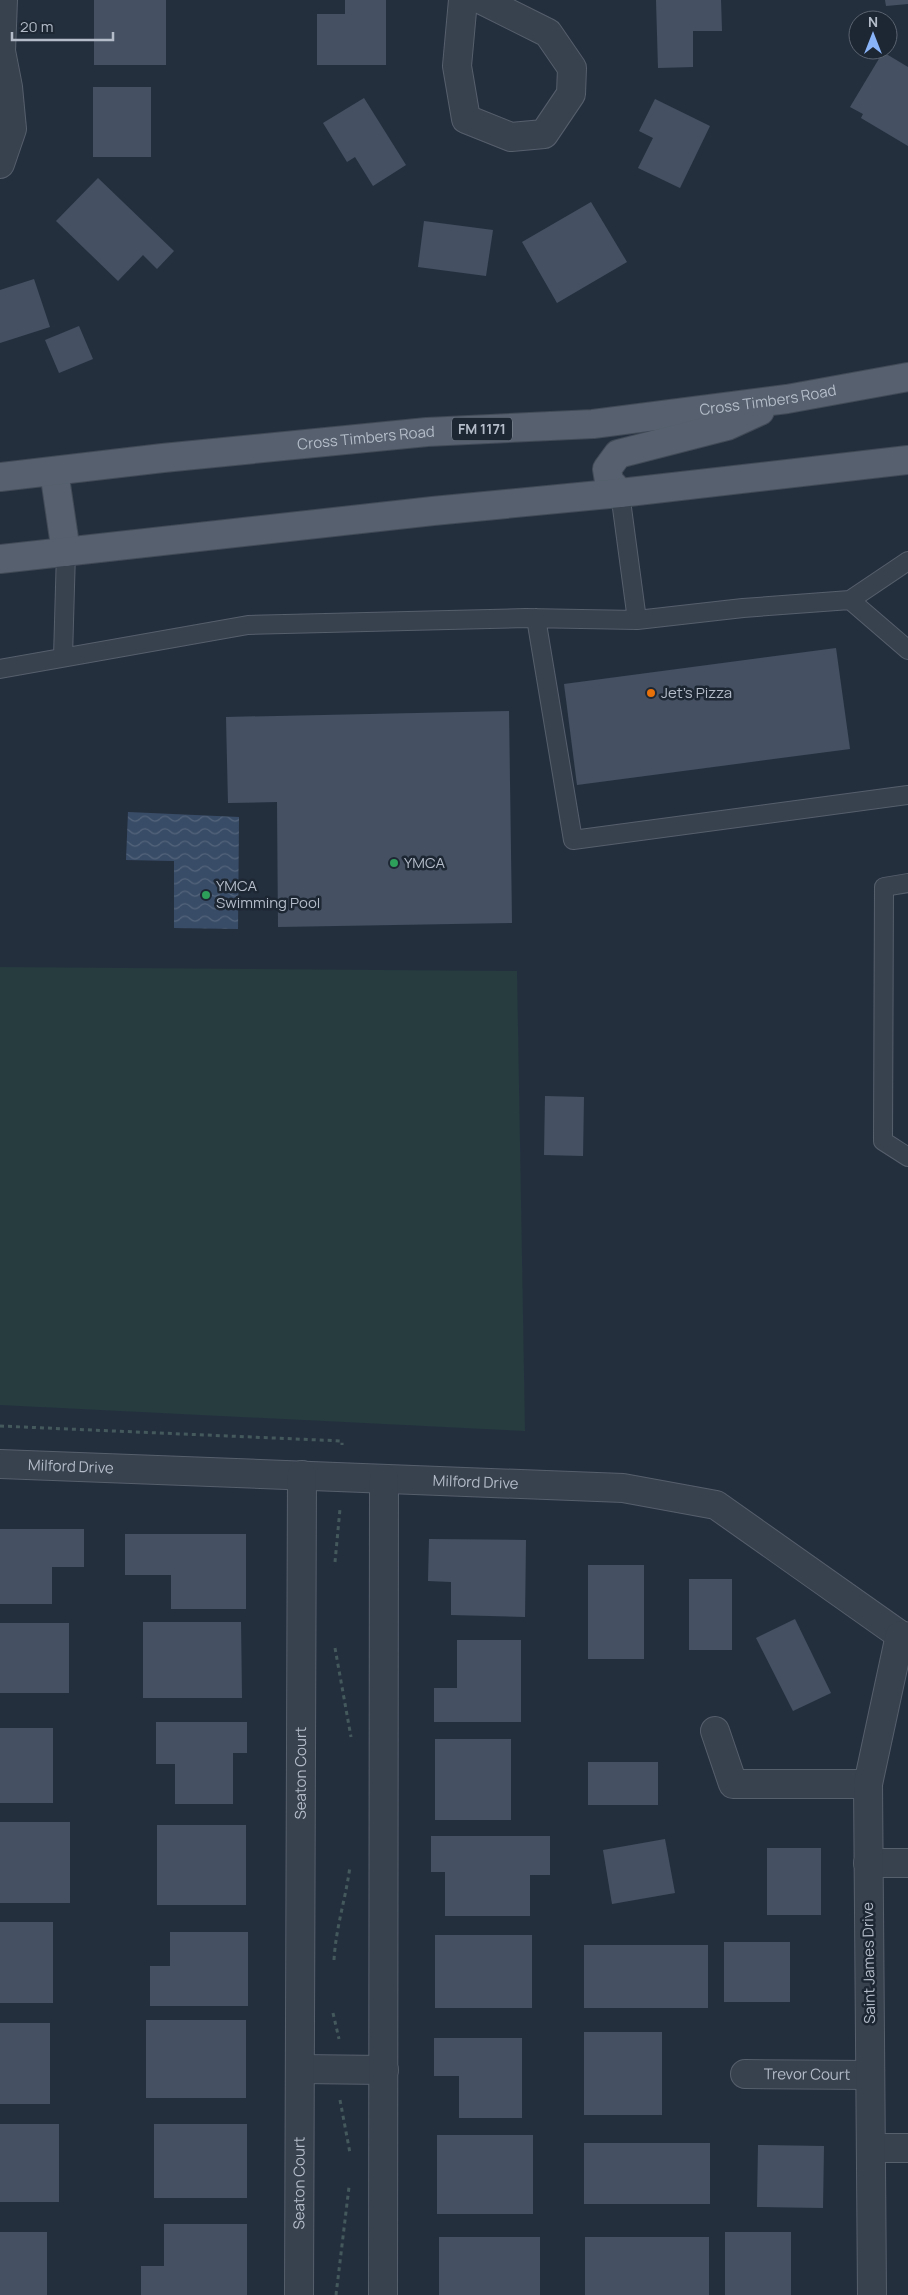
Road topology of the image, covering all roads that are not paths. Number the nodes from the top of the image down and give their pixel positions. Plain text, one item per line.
1 (2, 0) edge
2 (464, 0) edge
3 (482, 0) edge
4 (0, 51) edge
5 (0, 164) edge
6 (908, 377) edge
7 (787, 399) junction
8 (908, 460) edge
9 (54, 471) junction
10 (0, 477) edge
11 (620, 493) junction
12 (66, 552) junction
13 (0, 559) edge
14 (908, 561) edge
15 (850, 600) junction
16 (536, 618) junction
17 (637, 620) junction
18 (908, 650) edge
19 (63, 657) junction
20 (0, 669) edge
21 (908, 794) edge
22 (908, 883) edge
23 (908, 1157) edge
24 (0, 1464) edge
25 (302, 1475) junction
26 (384, 1479) junction
27 (904, 1636) edge
28 (715, 1731) dead end
29 (868, 1784) junction
30 (908, 1863) edge
31 (868, 1864) junction
32 (301, 2069) junction
33 (384, 2070) junction
34 (745, 2074) dead end
35 (870, 2075) junction
36 (871, 2148) junction
37 (908, 2148) edge
38 (299, 2295) edge
39 (383, 2295) edge
40 (872, 2295) edge

1 - 4 street
2 - 3 street
4 - 5 street
6 - 7 main road, Cross Timbers Road / FM 1171
7 - 9 main road, Cross Timbers Road / FM 1171
7 - 11 main road
8 - 11 main road
9 - 10 main road, Cross Timbers Road / FM 1171
9 - 12 main road
11 - 12 main road
11 - 17 lane
12 - 13 main road
12 - 19 lane
14 - 15 lane
15 - 17 lane
15 - 18 lane
16 - 17 lane
16 - 19 lane
16 - 21 lane
19 - 20 lane
22 - 23 lane
24 - 25 street, Milford Drive
25 - 26 street, Milford Drive
25 - 32 street, Seaton Court
26 - 27 street, Milford Drive
26 - 33 street
27 - 29 street, Saint James Drive
28 - 29 street
29 - 31 street, Saint James Drive
30 - 31 street
31 - 35 street, Saint James Drive
32 - 33 street
32 - 38 street, Seaton Court
33 - 39 street
34 - 35 street, Trevor Court
35 - 36 street, Saint James Drive
36 - 37 street
36 - 40 street, Saint James Drive

